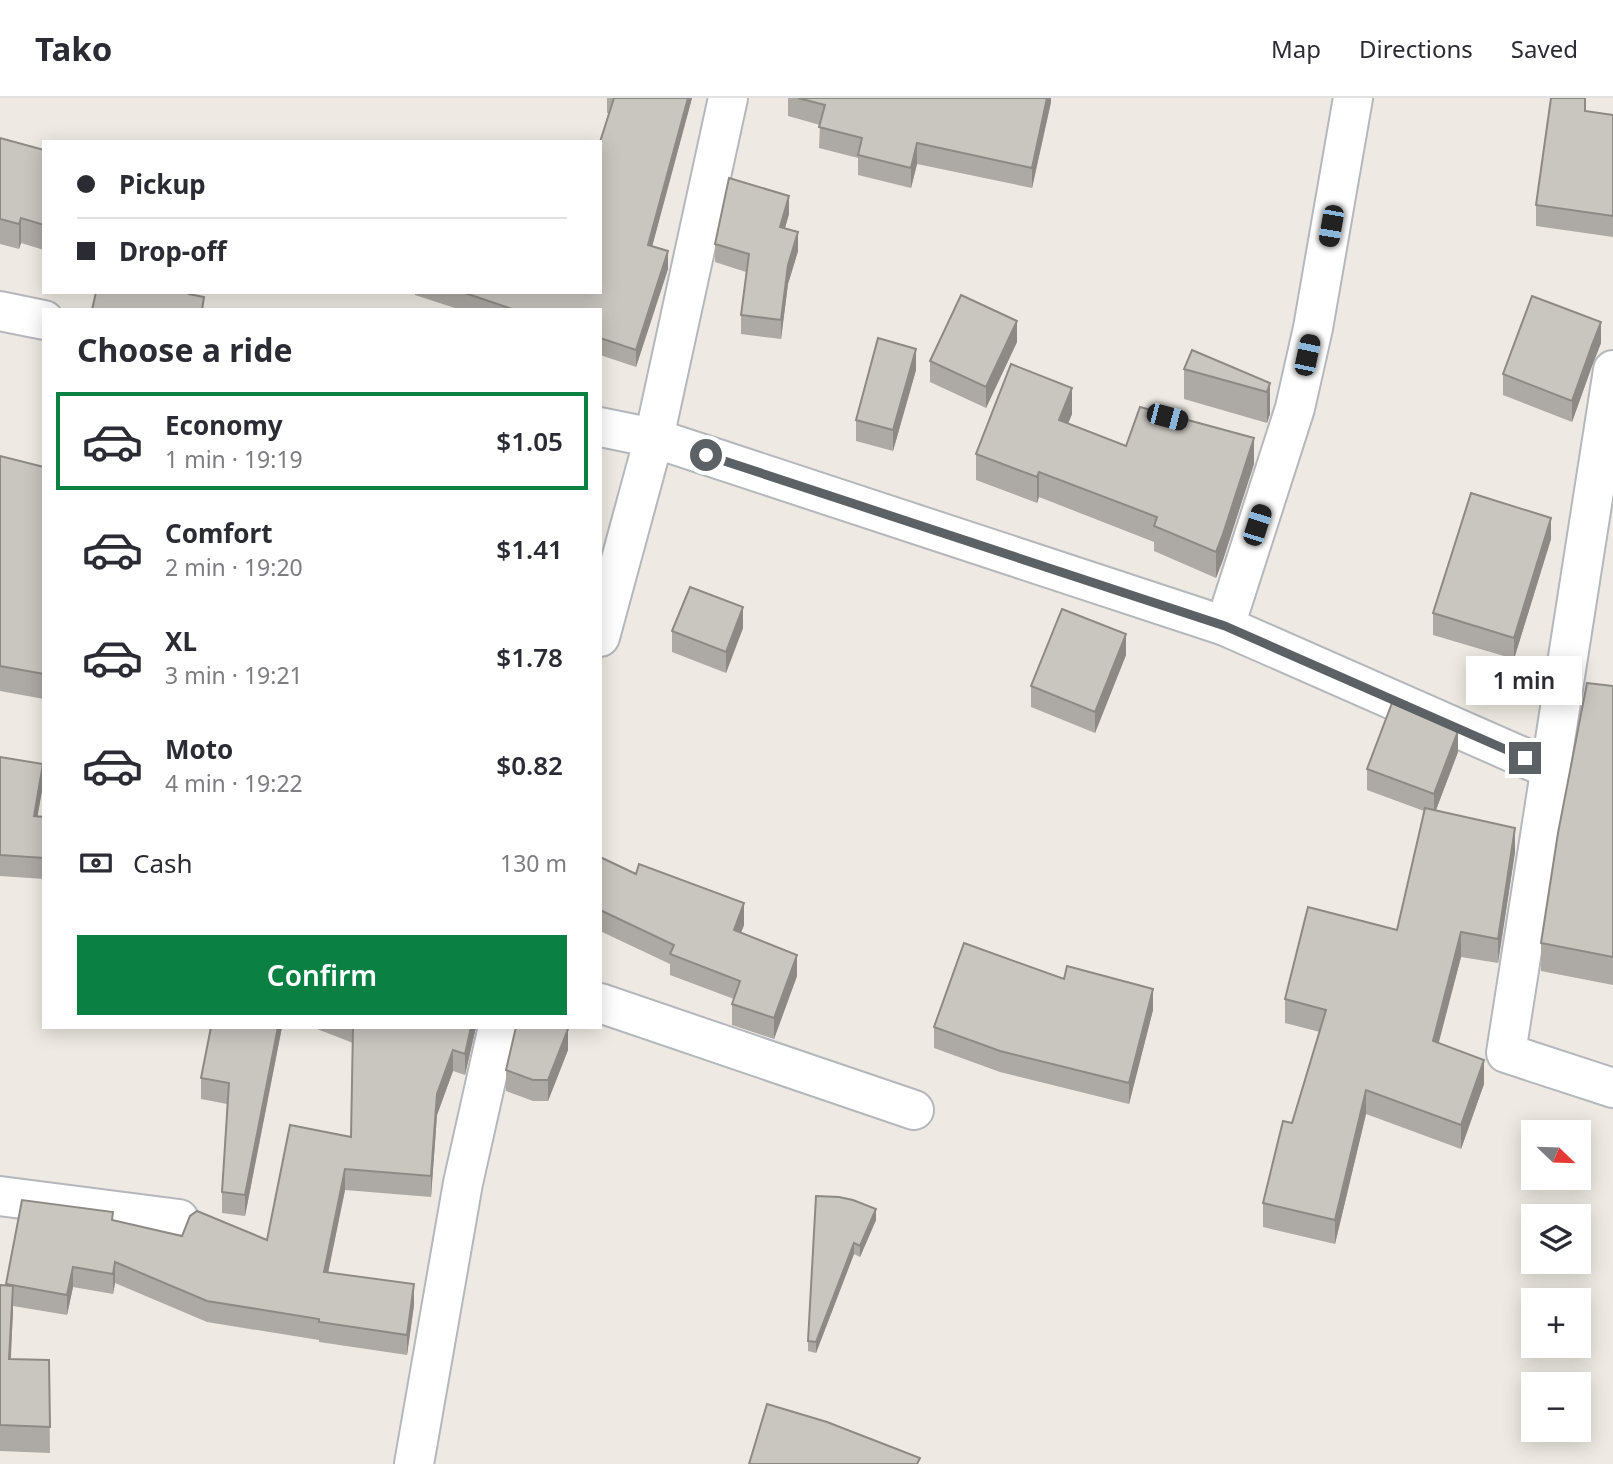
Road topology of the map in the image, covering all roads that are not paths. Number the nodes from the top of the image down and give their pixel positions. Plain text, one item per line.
1 (728, 98) edge
2 (1353, 98) edge
3 (0, 312) edge
4 (42, 320) edge
5 (1613, 370) edge
6 (602, 427) edge
7 (654, 438) junction
8 (1244, 438) edge
9 (1281, 449) junction
10 (1225, 626) junction
11 (602, 630) edge
12 (1550, 769) junction
13 (602, 1004) edge
14 (498, 1029) edge
15 (1613, 1088) edge
16 (914, 1110) dead end
17 (0, 1196) edge
18 (179, 1219) dead end
19 (414, 1464) edge

1 - 7 street
2 - 9 street
3 - 4 street
5 - 12 street
6 - 7 street
7 - 10 street
7 - 11 street
8 - 9 street
9 - 10 street
10 - 12 street
12 - 15 street
13 - 16 street
14 - 19 street
17 - 18 street

